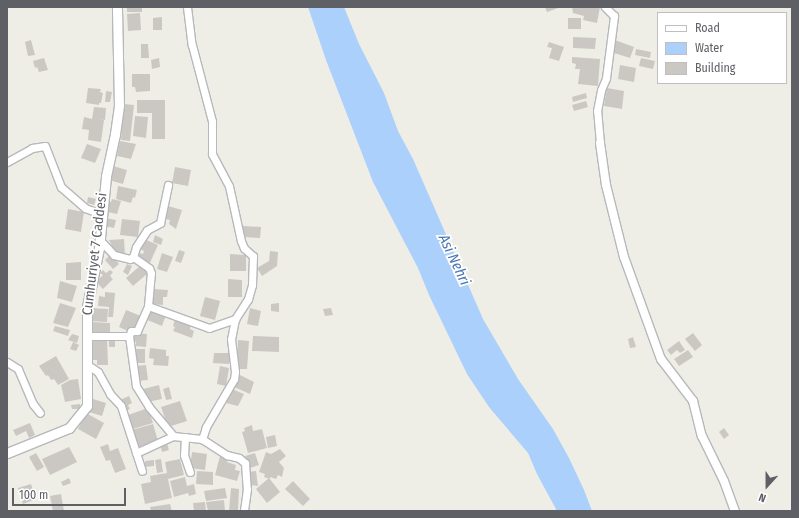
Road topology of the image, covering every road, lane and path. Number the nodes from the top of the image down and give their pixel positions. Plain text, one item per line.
1 (117, 7) edge
2 (188, 7) edge
3 (605, 7) edge
4 (600, 143) joint
5 (7, 162) edge
6 (168, 185) dead end
7 (101, 214) junction
8 (99, 238) junction
9 (133, 257) junction
10 (148, 306) junction
11 (235, 319) junction
12 (86, 336) junction
13 (130, 336) junction
14 (7, 362) edge
15 (88, 364) junction
16 (40, 412) dead end
17 (173, 436) junction
18 (185, 437) junction
19 (202, 439) junction
20 (7, 453) edge
21 (136, 453) junction
22 (142, 471) dead end
23 (190, 472) dead end
24 (244, 511) edge
25 (735, 511) edge

1 - 7 main road, Cumhuriyet 7 Caddesi
2 - 11 street
3 - 4 street
4 - 25 street
5 - 7 street
6 - 9 street
7 - 8 main road, Cumhuriyet 7 Caddesi
8 - 9 street
8 - 12 main road, Cumhuriyet 7 Caddesi
9 - 10 street
10 - 11 street
10 - 13 street
11 - 19 street
12 - 13 street
12 - 15 main road, Cumhuriyet 7 Caddesi
13 - 17 street
14 - 16 street
15 - 20 main road, Cumhuriyet 7 Caddesi
15 - 21 street
17 - 18 street
17 - 21 street
18 - 19 street
18 - 23 street
19 - 24 street
21 - 22 street

